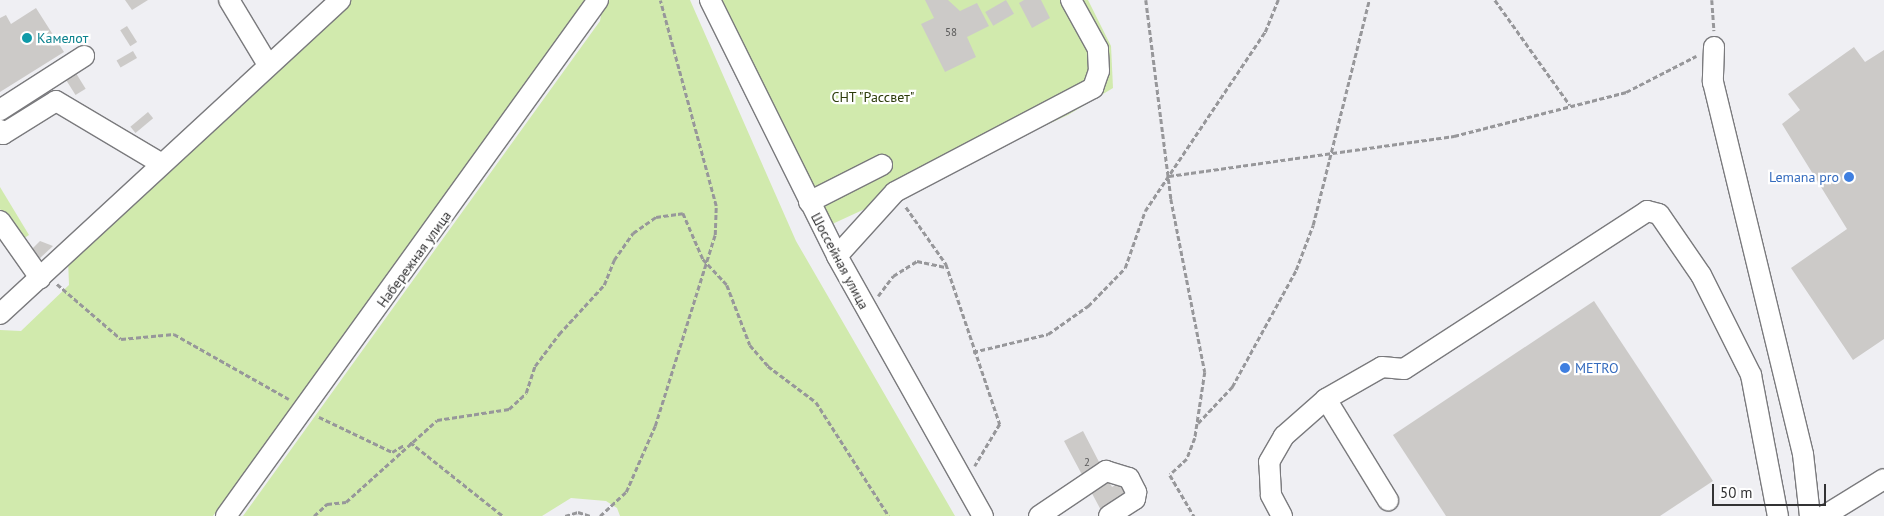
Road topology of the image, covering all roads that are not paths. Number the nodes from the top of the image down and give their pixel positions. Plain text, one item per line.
1 (229, 0) edge
2 (340, 0) edge
3 (598, 0) edge
4 (710, 0) edge
5 (1071, 0) edge
6 (1714, 47) road end
7 (84, 56) dead end
8 (268, 65) junction
9 (0, 110) edge
10 (0, 130) edge
11 (162, 164) junction
12 (882, 165) dead end
13 (809, 202) junction
14 (0, 221) edge
15 (837, 256) junction
16 (42, 276) junction
17 (0, 314) edge
18 (1326, 399) junction
19 (1884, 479) edge
20 (1388, 500) dead end
21 (226, 516) edge
22 (984, 516) edge
23 (1039, 516) edge
24 (1109, 516) edge
25 (1282, 516) edge
26 (1778, 516) edge
27 (1810, 516) edge
28 (1824, 516) edge

1 - 8 street
2 - 8 street
3 - 21 street, Набережная улица
4 - 13 street, Шоссейная улица
5 - 15 street
6 - 27 street
7 - 9 street
8 - 11 street
10 - 11 street
11 - 16 street
12 - 13 street
13 - 15 street, Шоссейная улица
14 - 16 street
15 - 22 street, Шоссейная улица
16 - 17 street
18 - 20 street
18 - 25 street
18 - 26 street
19 - 28 street
23 - 24 street

